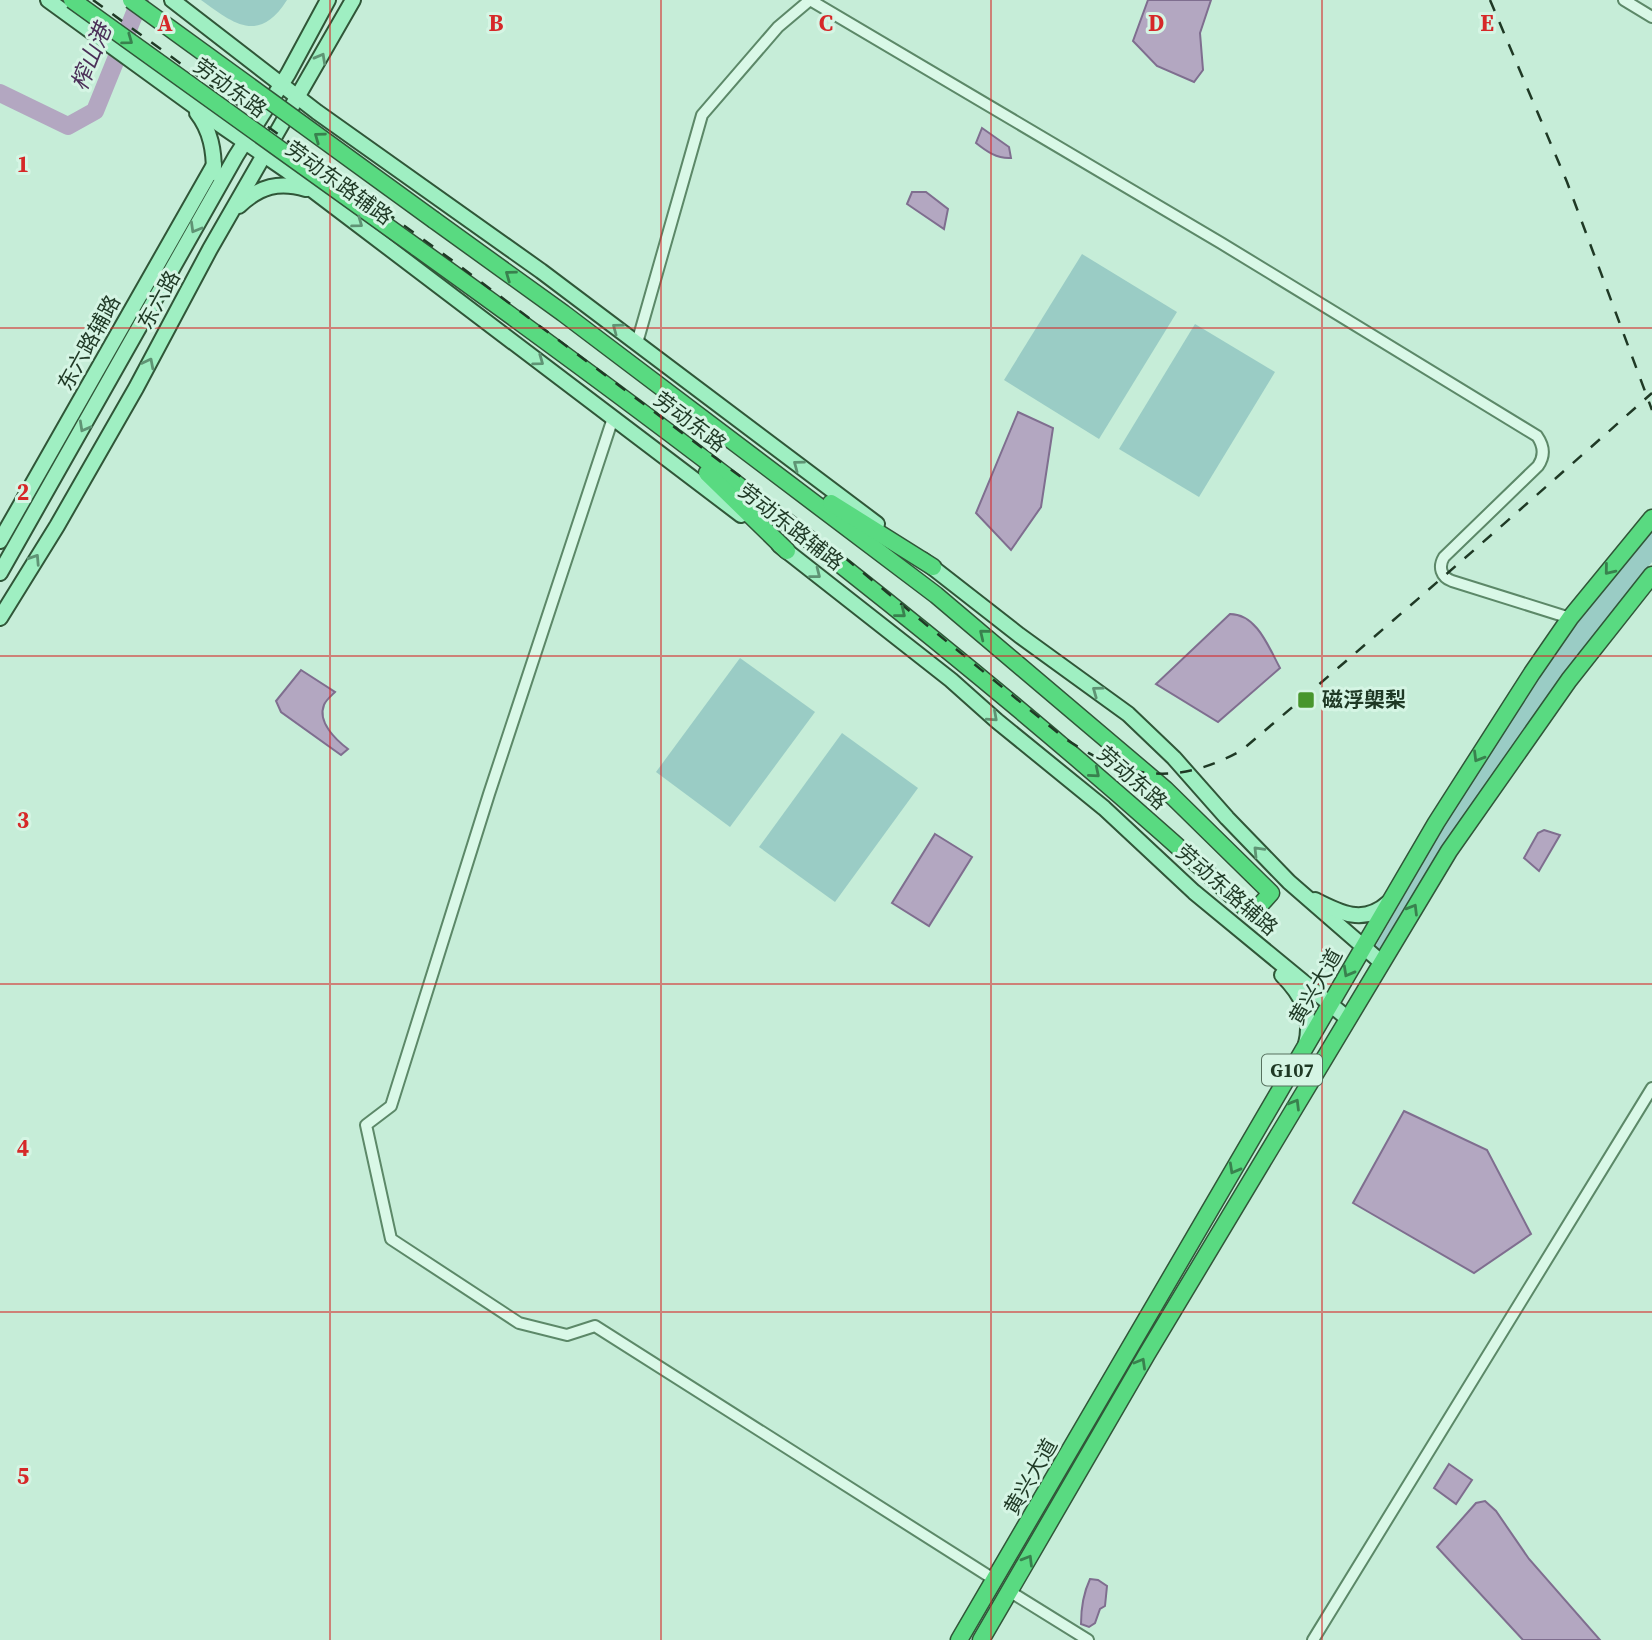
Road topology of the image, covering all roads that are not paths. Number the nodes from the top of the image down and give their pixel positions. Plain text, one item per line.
1 (48, 0) edge
2 (72, 0) edge
3 (131, 0) edge
4 (172, 0) edge
5 (328, 0) edge
6 (354, 0) edge
7 (810, 0) edge
8 (1624, 0) edge
9 (1652, 17) edge
10 (281, 84) junction
11 (299, 97) junction
12 (185, 99) junction
13 (245, 142) junction
14 (264, 155) junction
15 (214, 165) junction
16 (320, 195) junction
17 (209, 204) junction
18 (228, 217) junction
19 (638, 343) junction
20 (602, 382) junction
21 (695, 412) junction
22 (613, 418) junction
23 (1652, 517) edge
24 (0, 541) edge
25 (786, 551) junction
26 (933, 567) junction
27 (0, 573) edge
28 (1652, 575) edge
29 (0, 618) edge
30 (1570, 618) junction
31 (1289, 882) junction
32 (1389, 902) junction
33 (1219, 913) junction
34 (1363, 947) junction
35 (1381, 962) junction
36 (1330, 1005) junction
37 (1347, 1018) junction
38 (1304, 1049) junction
39 (1652, 1088) edge
40 (995, 1580) junction
41 (1009, 1591) junction
42 (959, 1640) edge
43 (981, 1640) edge
44 (1088, 1640) edge
45 (1312, 1640) edge

1 - 12 main road, 劳动东路辅路
2 -> 20 highway, 劳动东路, bridge
21 -> 3 highway, 劳动东路, bridge
4 - 10 main road
5 - 10 main road, 东六路
11 -> 6 main road, 东六路
7 - 19 street
7 - 30 street
8 - 9 street
10 - 11 main road
10 - 13 main road, 东六路
11 - 14 main road, 东六路
19 -> 11 main road
12 - 13 main road, 劳动东路辅路
12 - 15 main road
13 - 14 main road, 劳动东路辅路
13 - 17 main road, 东六路
14 - 16 main road, 劳动东路辅路
14 - 18 main road, 东六路
15 - 17 main road
15 - 24 main road, 东六路辅路
16 - 18 main road
16 -> 22 main road, 劳动东路辅路
17 -> 27 main road, 东六路
29 -> 18 main road, 东六路
26 -> 19 main road
20 -> 21 highway, 劳动东路
20 - 25 highway
21 - 26 highway
22 - 25 main road, 劳动东路辅路
22 - 40 street
23 -> 30 highway, 黄兴大道 / G107
25 -> 33 main road, 劳动东路辅路
31 -> 26 main road
35 -> 28 highway, 黄兴大道 / G107
30 -> 32 highway, 黄兴大道 / G107
31 - 32 main road
31 - 34 main road
32 - 34 highway, 黄兴大道 / G107
33 - 36 main road, 劳动东路辅路
33 - 38 main road
34 - 35 main road
34 -> 36 highway, 黄兴大道 / G107
35 - 37 highway, 黄兴大道 / G107
36 - 37 main road, 劳动东路辅路
36 - 38 highway, 黄兴大道 / G107
41 -> 37 highway, 黄兴大道 / G107
38 -> 40 highway, 黄兴大道 / G107
39 - 45 street
40 - 42 highway, 黄兴大道 / G107
41 - 43 highway, 黄兴大道 / G107
41 - 44 street

